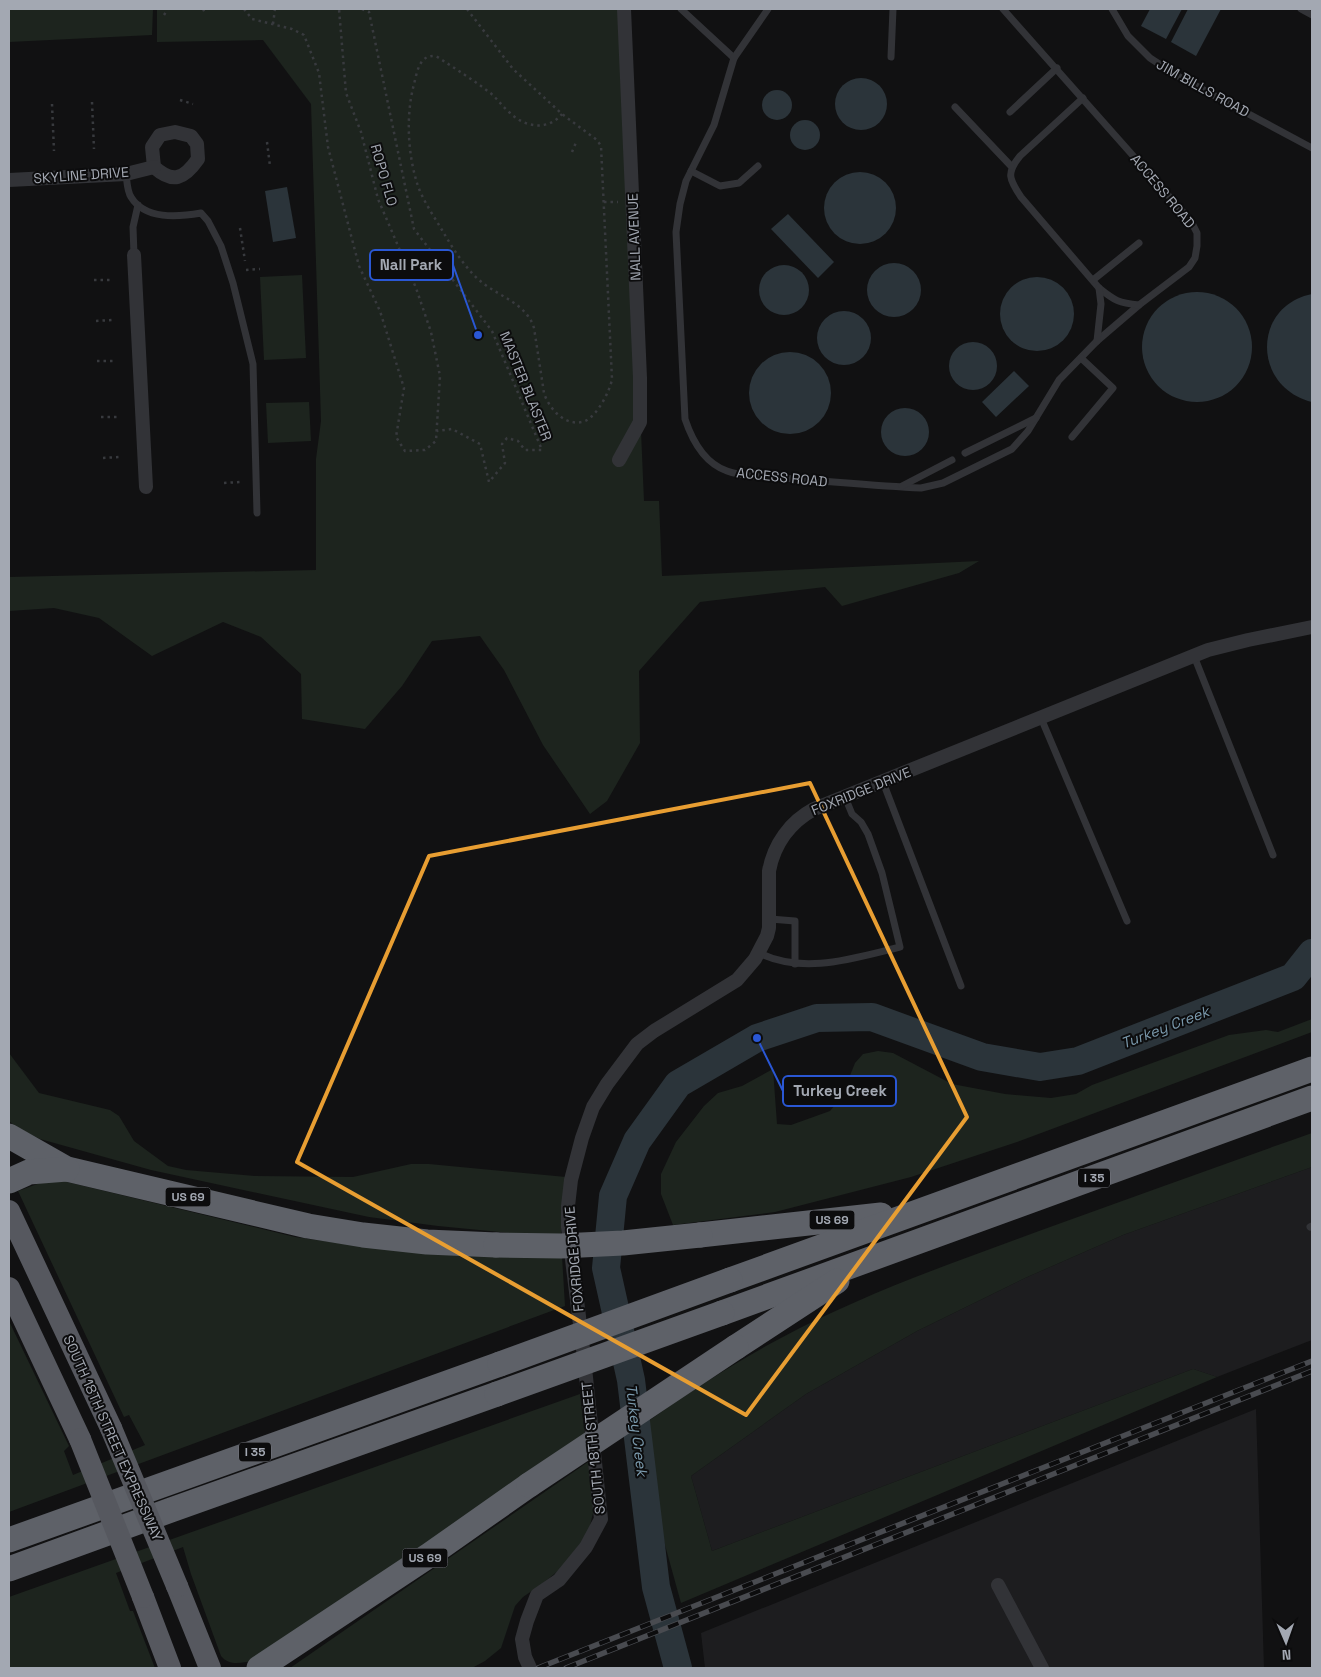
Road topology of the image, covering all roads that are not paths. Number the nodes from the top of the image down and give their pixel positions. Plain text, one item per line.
1 (624, 9) edge
2 (681, 9) edge
3 (768, 9) edge
4 (893, 9) edge
5 (1004, 9) edge
6 (1112, 9) edge
7 (1302, 9) edge
8 (1312, 15) edge
9 (891, 57) dead end
10 (734, 58) junction
11 (1057, 68) junction
12 (1083, 98) junction
13 (955, 107) dead end
14 (1010, 112) dead end
15 (1312, 148) edge
16 (758, 166) dead end
17 (1011, 166) junction
18 (154, 167) dead end
19 (691, 171) junction
20 (126, 174) junction
21 (9, 180) edge
22 (138, 205) junction
23 (1139, 243) dead end
24 (134, 256) joint
25 (1093, 280) junction
26 (1100, 288) junction
27 (1139, 305) junction
28 (1097, 342) junction
29 (1081, 358) junction
30 (1036, 417) junction
31 (1072, 437) dead end
32 (965, 454) dead end
33 (619, 460) dead end
34 (952, 460) dead end
35 (146, 487) dead end
36 (899, 487) junction
37 (258, 513) dead end
38 (1312, 626) edge
39 (1194, 656) junction
40 (1041, 718) junction
41 (883, 782) junction
42 (846, 797) junction
43 (1274, 855) dead end
44 (770, 919) junction
45 (1127, 921) dead end
46 (759, 953) junction
47 (795, 964) junction
48 (961, 986) dead end
49 (1312, 1069) edge
50 (1312, 1098) edge
51 (9, 1136) edge
52 (67, 1168) junction
53 (9, 1181) edge
54 (9, 1211) edge
55 (918, 1211) junction
56 (875, 1257) junction
57 (9, 1288) edge
58 (584, 1349) joint
59 (9, 1540) edge
60 (9, 1569) edge
61 (998, 1585) dead end
62 (269, 1665) edge
63 (170, 1668) edge
64 (210, 1668) edge
65 (530, 1668) edge
66 (1042, 1668) edge

1 - 33 street, NALL AVENUE
2 - 10 lane
3 - 10 lane, ACCESS ROAD
4 - 9 lane
5 - 11 lane, ACCESS ROAD
6 - 15 lane, JIM BILLS ROAD
7 - 8 lane
10 - 19 lane, ACCESS ROAD
11 - 12 lane, ACCESS ROAD
11 - 14 lane
12 - 17 lane
12 - 27 lane, ACCESS ROAD
13 - 17 lane
16 - 19 lane
17 - 25 lane
18 - 20 street, SKYLINE DRIVE
19 - 36 lane, ACCESS ROAD
20 - 21 street, SKYLINE DRIVE
20 - 22 lane
22 - 24 lane
22 - 37 lane
23 - 25 lane
24 - 35 street
25 - 26 lane
26 - 27 lane
26 - 28 lane
27 - 28 lane, ACCESS ROAD
28 - 29 lane, ACCESS ROAD
29 - 30 lane, ACCESS ROAD
29 - 31 lane
30 - 32 lane
30 - 36 lane, ACCESS ROAD
34 - 36 lane
38 - 39 street, FOXRIDGE DRIVE
39 - 40 street, FOXRIDGE DRIVE
39 - 43 lane
40 - 41 street, FOXRIDGE DRIVE
40 - 45 lane
41 - 42 street, FOXRIDGE DRIVE
41 - 48 lane
42 - 44 street, FOXRIDGE DRIVE
42 - 47 lane
44 - 46 street, FOXRIDGE DRIVE
44 - 47 lane
46 - 47 lane
46 - 58 street, FOXRIDGE DRIVE
49 - 55 highway, I 35
50 - 56 highway, I 35
51 - 52 highway
52 - 53 highway, US 69
52 - 55 highway, US 69, bridge
54 - 64 highway, SOUTH 18TH STREET EXPRESSWAY, bridge
55 - 59 highway, I 35, bridge
56 - 60 highway, I 35, bridge
56 - 62 highway, US 69, bridge
57 - 63 highway, bridge
58 - 65 street, SOUTH 18TH STREET
61 - 66 street

